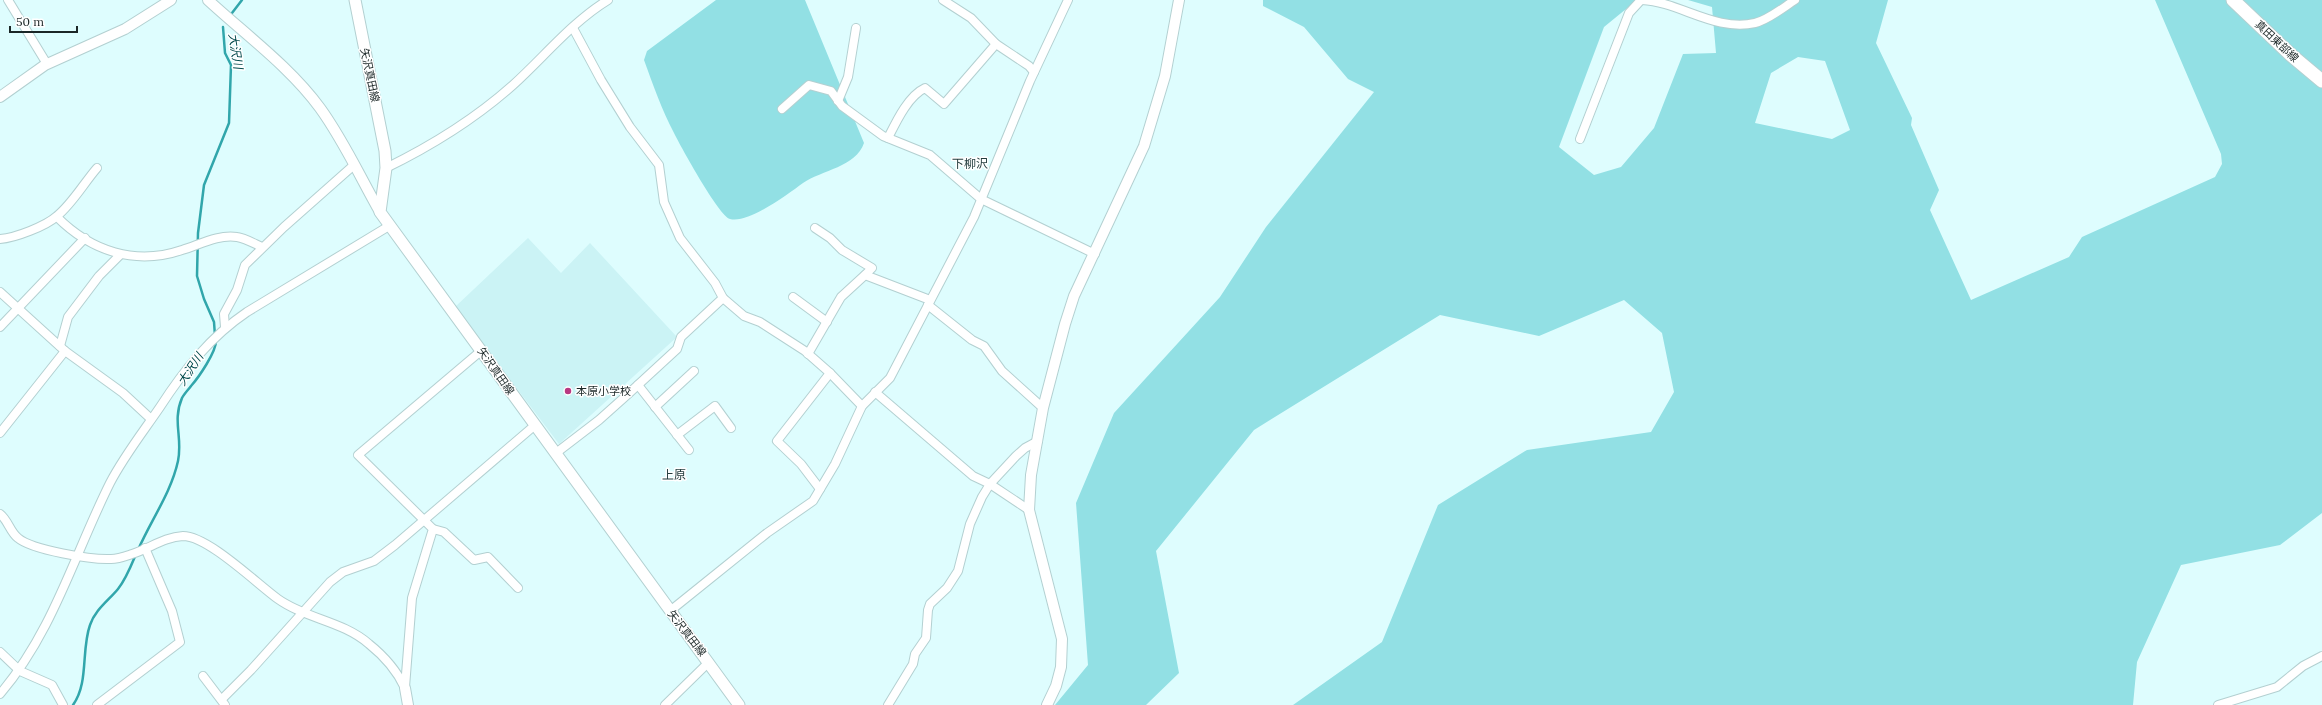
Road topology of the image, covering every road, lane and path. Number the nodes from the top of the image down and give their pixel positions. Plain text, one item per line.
1 (8, 0) edge
2 (171, 0) edge
3 (208, 0) edge
4 (355, 0) edge
5 (608, 0) edge
6 (943, 0) edge
7 (1068, 0) edge
8 (1179, 0) edge
9 (1641, 0) edge
10 (1795, 0) edge
11 (2233, 0) edge
12 (573, 28) junction
13 (856, 28) dead end
14 (996, 44) junction
15 (47, 64) junction
16 (1034, 72) junction
17 (2322, 81) edge
18 (0, 97) edge
19 (838, 101) junction
20 (782, 109) dead end
21 (888, 138) junction
22 (1580, 140) dead end
23 (354, 165) junction
24 (97, 168) dead end
25 (386, 168) junction
26 (981, 199) junction
27 (380, 212) junction
28 (57, 217) junction
29 (389, 226) junction
30 (815, 228) dead end
31 (85, 238) junction
32 (0, 239) edge
33 (262, 247) junction
34 (1095, 254) junction
35 (120, 255) junction
36 (865, 274) junction
37 (0, 292) edge
38 (793, 297) dead end
39 (723, 298) junction
40 (929, 302) junction
41 (17, 308) junction
42 (827, 322) junction
43 (0, 327) edge
44 (225, 327) junction
45 (63, 348) junction
46 (482, 350) junction
47 (808, 354) junction
48 (694, 371) dead end
49 (830, 373) junction
50 (638, 385) junction
51 (875, 392) junction
52 (862, 406) junction
53 (655, 407) junction
54 (1043, 408) junction
55 (151, 419) junction
56 (534, 426) junction
57 (731, 428) dead end
58 (0, 433) edge
59 (677, 435) junction
60 (1038, 441) junction
61 (689, 450) dead end
62 (556, 453) junction
63 (990, 484) junction
64 (820, 489) junction
65 (1029, 510) junction
66 (0, 514) edge
67 (426, 521) junction
68 (433, 529) junction
69 (145, 548) junction
70 (78, 556) junction
71 (518, 588) dead end
72 (670, 611) junction
73 (301, 612) junction
74 (0, 652) edge
75 (2322, 656) edge
76 (709, 662) junction
77 (20, 671) junction
78 (203, 676) dead end
79 (405, 688) junction
80 (0, 694) edge
81 (223, 702) edge
82 (63, 705) edge
83 (97, 705) edge
84 (408, 705) edge
85 (665, 705) edge
86 (739, 705) edge
87 (888, 705) edge
88 (1047, 705) edge
89 (2218, 705) edge

1 - 15 street
2 - 15 street
3 - 23 street
4 - 25 main road, 矢沢真田線
5 - 12 street
6 - 14 street
7 - 16 street
8 - 34 street
9 - 10 street
9 - 22 street
11 - 17 main road, 真田東部線
12 - 25 street
12 - 39 street
13 - 19 street
14 - 16 street
14 - 21 street
15 - 18 street
16 - 26 street
19 - 20 street
19 - 21 street
21 - 26 street
23 - 27 street
23 - 33 street
24 - 28 street
25 - 27 main road, 矢沢真田線
26 - 34 street
26 - 40 street
27 - 29 main road, 矢沢真田線
28 - 31 street
28 - 32 street
29 - 44 street
29 - 46 main road, 矢沢真田線
30 - 36 street
31 - 35 street
31 - 41 street
33 - 35 street
33 - 44 street
34 - 54 street
35 - 45 street
36 - 40 street
36 - 42 street
37 - 41 street
38 - 42 street
39 - 47 street
39 - 50 street
40 - 51 street
40 - 54 street
41 - 43 street
41 - 45 street
42 - 47 street
44 - 55 street
45 - 55 street
45 - 58 street
46 - 56 main road, 矢沢真田線
46 - 67 street
47 - 49 street
48 - 53 street
49 - 52 street
49 - 64 street
50 - 53 street
50 - 62 street
51 - 52 street
51 - 63 street
52 - 64 street
53 - 59 street
54 - 60 street
55 - 70 street
56 - 62 main road, 矢沢真田線
56 - 67 street
57 - 59 street
59 - 61 street
60 - 63 street
60 - 65 street
62 - 72 main road, 矢沢真田線
63 - 65 street
63 - 87 street
64 - 72 street
65 - 88 street
66 - 70 street
67 - 68 street
67 - 73 street
68 - 71 street
68 - 79 street
69 - 70 street
69 - 73 street
69 - 83 street
70 - 77 street
72 - 76 main road, 矢沢真田線
73 - 79 street
73 - 81 street
74 - 77 street
75 - 89 street
76 - 85 street
76 - 86 main road, 矢沢真田線
77 - 80 street
77 - 82 street
78 - 81 street
79 - 84 street

